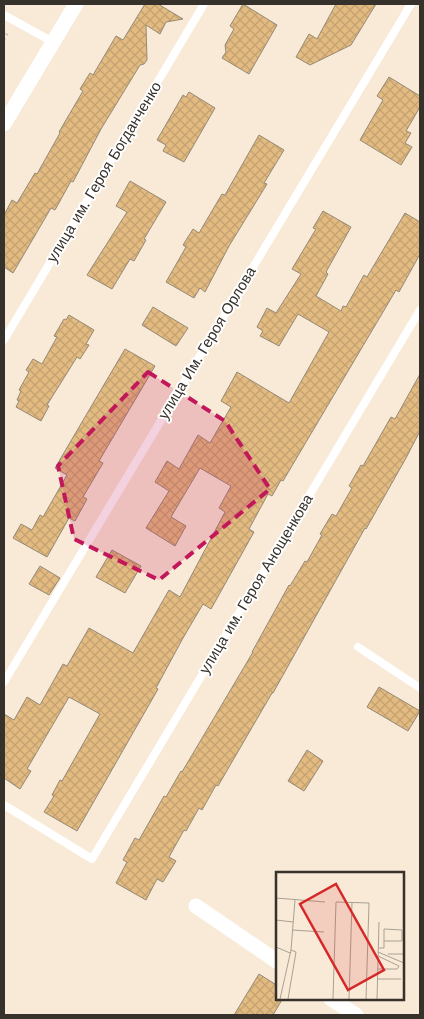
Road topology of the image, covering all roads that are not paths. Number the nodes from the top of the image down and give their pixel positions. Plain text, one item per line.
1 (76, 4) edge
2 (204, 4) edge
3 (411, 4) edge
4 (4, 15) edge
5 (53, 42) junction
6 (4, 124) edge
7 (420, 310) edge
8 (4, 340) edge
9 (358, 647) dead end
10 (4, 682) edge
11 (420, 688) edge
12 (4, 805) edge
13 (196, 906) dead end
14 (276, 961) edge
15 (332, 999) edge
16 (356, 1015) edge

1 - 5 street
2 - 8 lane, улица им. Героя Богданченко
3 - 10 lane, улица Им. Героя Орлова
4 - 5 lane
5 - 6 street
7 - 12 lane, улица им. Героя Анощенкова
9 - 11 lane
13 - 14 street
15 - 16 street

